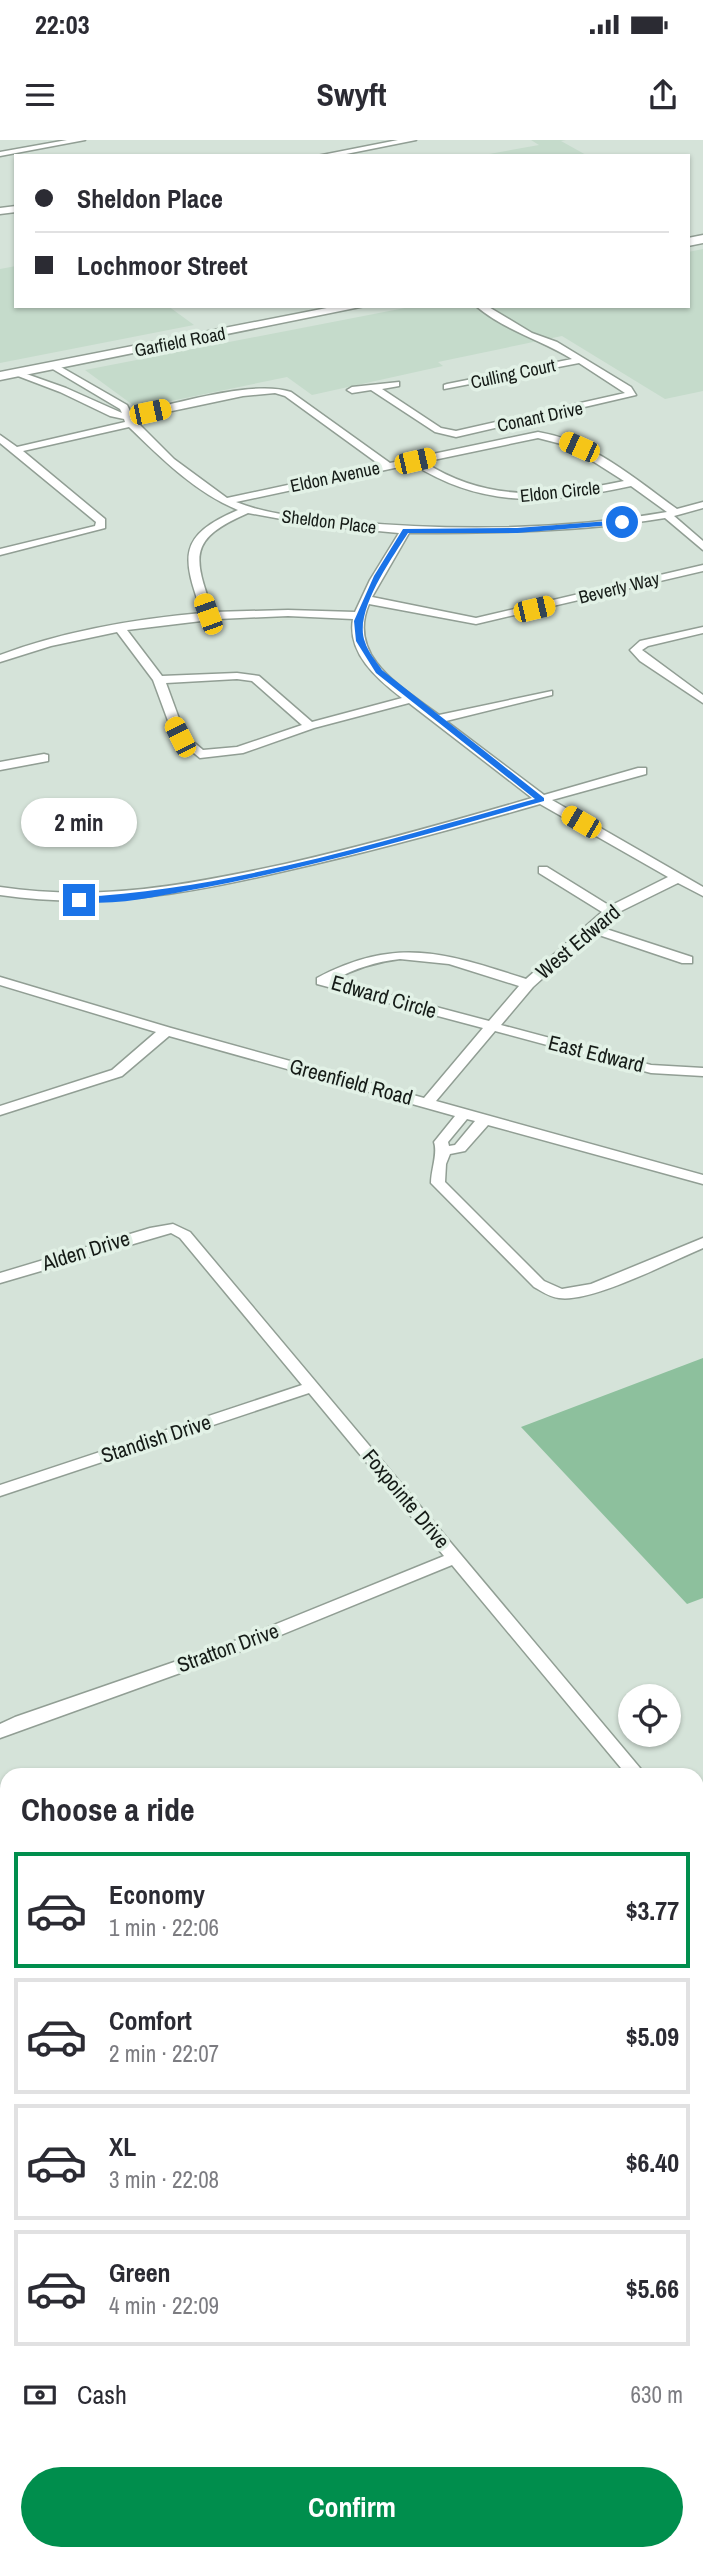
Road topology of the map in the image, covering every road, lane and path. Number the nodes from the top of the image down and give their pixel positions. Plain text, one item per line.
1 (81, 140) edge
2 (412, 140) edge
3 (0, 154) edge
4 (332, 154) edge
5 (349, 308) edge
6 (483, 308) edge
7 (500, 308) edge
8 (554, 344) junction
9 (580, 360) junction
10 (54, 366) junction
11 (15, 373) junction
12 (0, 376) edge
13 (396, 384) dead end
14 (373, 387) junction
15 (447, 387) dead end
16 (352, 390) dead end
17 (129, 421) junction
18 (0, 438) edge
19 (15, 450) junction
20 (415, 461) junction
21 (386, 465) junction
22 (629, 483) junction
23 (225, 501) junction
24 (703, 505) edge
25 (247, 510) junction
26 (670, 513) junction
27 (406, 530) junction
28 (703, 547) edge
29 (0, 552) edge
30 (703, 568) edge
31 (368, 600) junction
32 (208, 614) junction
33 (360, 616) junction
34 (121, 628) junction
35 (703, 630) edge
36 (0, 643) edge
37 (13, 653) junction
38 (0, 659) edge
39 (159, 680) junction
40 (548, 694) dead end
41 (411, 699) junction
42 (703, 700) edge
43 (439, 719) junction
44 (310, 726) junction
45 (44, 758) dead end
46 (0, 766) edge
47 (642, 771) dead end
48 (541, 799) junction
49 (543, 870) dead end
50 (679, 877) junction
51 (0, 891) edge
52 (703, 892) edge
53 (610, 911) junction
54 (592, 929) junction
55 (687, 960) dead end
56 (0, 981) edge
57 (528, 984) junction
58 (491, 1027) junction
59 (166, 1031) junction
60 (703, 1072) edge
61 (428, 1103) junction
62 (0, 1111) edge
63 (464, 1114) junction
64 (485, 1119) junction
65 (444, 1151) junction
66 (703, 1180) edge
67 (173, 1228) joint
68 (703, 1243) edge
69 (0, 1278) edge
70 (312, 1387) junction
71 (0, 1491) edge
72 (454, 1558) junction
73 (0, 1732) edge
74 (631, 1768) edge

1 - 3 street
2 - 4 street
5 - 10 main road, Garfield Road
6 - 8 street
7 - 8 street
8 - 9 street
9 - 14 street, Conant Drive
9 - 15 street, Culling Court
10 - 11 main road, Garfield Road
10 - 17 street, Sheldon Place
11 - 12 main road, Garfield Road
11 - 17 street
13 - 14 street
14 - 16 street
17 - 19 street
17 - 21 street
17 - 23 street, Sheldon Place
18 - 19 street
19 - 29 street
20 - 21 street, Eldon Avenue
20 - 22 street, Eldon Circle
20 - 22 street, Eldon Avenue
21 - 23 street, Eldon Avenue
22 - 26 street, Eldon Avenue
23 - 25 street, Sheldon Place
24 - 26 street, Sheldon Place
25 - 27 street, Sheldon Place
25 - 32 street
26 - 27 street, Sheldon Place
26 - 28 street
27 - 31 street
30 - 31 street, Beverly Way
31 - 33 street
32 - 33 street
32 - 34 street
33 - 41 street
34 - 37 street
34 - 39 street
35 - 42 street
36 - 37 street
37 - 38 street
39 - 44 street
39 - 44 street
40 - 43 street
41 - 43 street
41 - 44 street
43 - 48 street
45 - 46 street
47 - 48 street
48 - 50 street
48 - 51 street
49 - 53 street
50 - 52 street
50 - 53 street, West Edward
53 - 54 street, West Edward
54 - 55 street
54 - 57 street, West Edward
56 - 59 street, Greenfield Road
57 - 58 street, West Edward
57 - 58 street, Edward Circle
58 - 60 street, East Edward
58 - 61 street, West Edward
59 - 61 street, Greenfield Road
59 - 62 street
61 - 63 street, Greenfield Road
63 - 64 street, Greenfield Road
63 - 65 street
64 - 65 street
64 - 66 street, Greenfield Road
65 - 68 street
67 - 69 street, Alden Drive
67 - 70 street, Foxpointe Drive
70 - 71 street, Standish Drive
70 - 72 street, Foxpointe Drive
72 - 73 street, Stratton Drive
72 - 74 street, Foxpointe Drive

